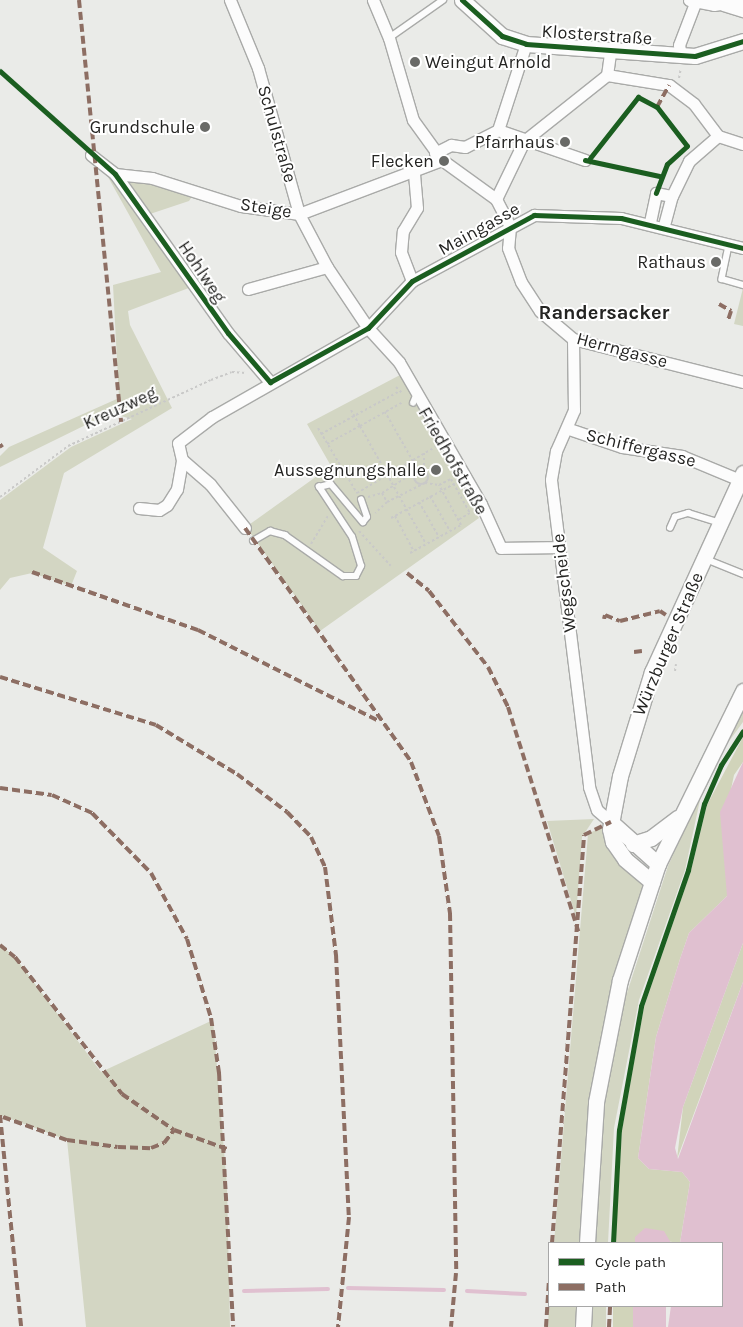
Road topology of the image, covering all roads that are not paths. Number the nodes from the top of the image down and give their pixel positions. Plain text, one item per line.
1 (230, 0) edge
2 (373, 0) edge
3 (442, 0) edge
4 (743, 0) edge
5 (692, 2) edge
6 (469, 3) edge
7 (723, 5) junction
8 (743, 11) edge
9 (389, 38) junction
10 (743, 41) edge
11 (526, 44) junction
12 (610, 48) junction
13 (682, 55) junction
14 (608, 76) junction
15 (498, 130) junction
16 (718, 136) junction
17 (526, 140) junction
18 (743, 144) edge
19 (91, 155) dead end
20 (438, 156) junction
21 (585, 160) dead end
22 (115, 174) junction
23 (414, 174) junction
24 (672, 196) junction
25 (496, 199) junction
26 (299, 214) junction
27 (650, 222) junction
28 (664, 225) junction
29 (510, 227) junction
30 (730, 246) junction
31 (743, 248) edge
32 (327, 266) junction
33 (412, 281) junction
34 (743, 285) edge
35 (248, 289) dead end
36 (368, 328) junction
37 (573, 339) junction
38 (267, 378) junction
39 (743, 382) edge
40 (569, 429) junction
41 (182, 460) junction
42 (741, 476) edge
43 (361, 500) road end
44 (139, 508) dead end
45 (720, 523) junction
46 (245, 528) dead end
47 (670, 528) dead end
48 (253, 541) dead end
49 (559, 547) junction
50 (705, 559) junction
51 (743, 574) edge
52 (743, 691) edge
53 (679, 817) junction
54 (611, 822) junction
55 (633, 844) junction
56 (658, 864) junction
57 (652, 882) junction
58 (587, 1242) edge
59 (584, 1307) edge
60 (583, 1327) edge

1 - 26 street, Schulstraße
2 - 9 street
3 - 9 lane
4 - 7 street
5 - 7 street
5 - 13 street
6 - 11 street, Klosterstraße
7 - 8 street
9 - 20 street
10 - 13 street, Klosterstraße
11 - 12 street, Klosterstraße
11 - 15 street
12 - 13 street, Klosterstraße
12 - 14 street, Klosterstraße
14 - 16 street
14 - 17 street
15 - 17 street
15 - 20 street, Steige
16 - 18 street
16 - 24 street
17 - 21 street
17 - 25 street
19 - 22 street
20 - 23 street, Steige
20 - 25 street
22 - 26 street, Steige
22 - 38 street, Hohlweg
23 - 26 street, Steige
23 - 33 street
24 - 27 street
24 - 28 street
25 - 29 street
26 - 32 street, Schulstraße
27 - 28 street, Maingasse
27 - 29 street, Maingasse
28 - 30 street, Maingasse
29 - 33 street, Maingasse
29 - 37 street, Herrngasse
30 - 31 street, Maingasse
30 - 34 lane
32 - 35 street
32 - 36 street, Schulstraße
33 - 36 street, Maingasse
36 - 38 street, Maingasse
36 - 49 street, Friedhofstraße
37 - 39 street, Herrngasse
37 - 40 street, Wegscheide
38 - 41 street, Maingasse
40 - 42 street, Schiffergasse
40 - 49 street, Wegscheide
41 - 44 street, Maingasse
41 - 46 street
42 - 45 street, Würzburger Straße
43 - 48 lane
45 - 47 lane
45 - 50 street, Würzburger Straße
49 - 54 street, Wegscheide
50 - 51 lane
50 - 54 street, Würzburger Straße
52 - 53 street
53 - 55 street
53 - 56 street
54 - 55 street
54 - 57 street, Würzburger Straße
55 - 56 street
56 - 57 street
57 - 58 street
59 - 60 street

